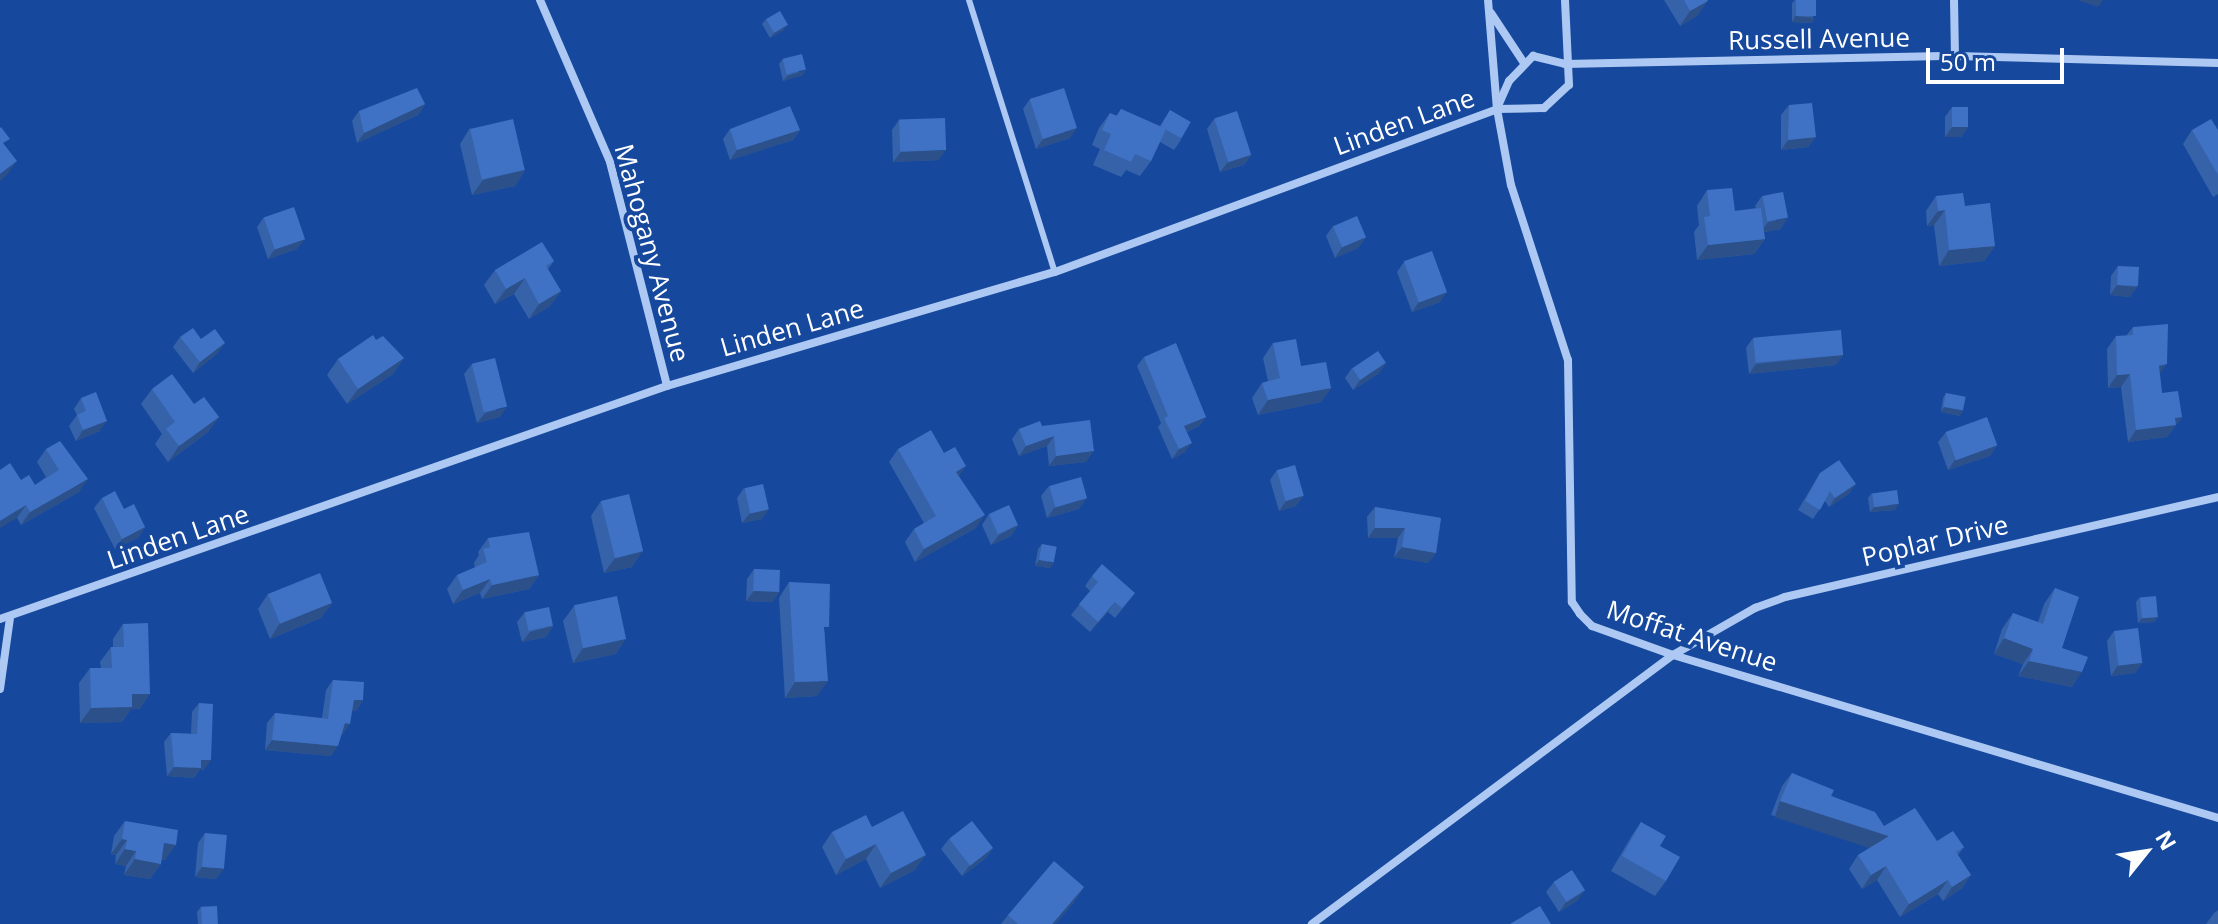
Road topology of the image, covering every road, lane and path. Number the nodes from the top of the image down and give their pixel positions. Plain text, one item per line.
1 (540, 0) edge
2 (969, 0) edge
3 (1565, 0) edge
4 (1954, 0) edge
5 (1489, 4) edge
6 (1955, 56) junction
7 (1524, 63) junction
8 (2218, 63) edge
9 (1565, 64) junction
10 (1497, 109) junction
11 (1055, 272) junction
12 (667, 386) junction
13 (2218, 497) edge
14 (5, 618) edge
15 (1673, 655) junction
16 (0, 689) edge
17 (2218, 818) edge
18 (1312, 924) edge

1 - 12 street, Mahogany Avenue
2 - 11 lane
3 - 9 street
4 - 6 street
5 - 7 street
5 - 10 street, Moffat Avenue
6 - 8 street, Russell Avenue
6 - 9 street, Russell Avenue
7 - 9 street, Russell Avenue
7 - 10 street
9 - 10 street, Linden Lane
10 - 11 street, Linden Lane
10 - 15 street, Moffat Avenue
11 - 12 street, Linden Lane
12 - 14 street, Linden Lane
13 - 15 street, Poplar Drive
14 - 16 street
15 - 17 street, Moffat Avenue
15 - 18 street, Poplar Drive

